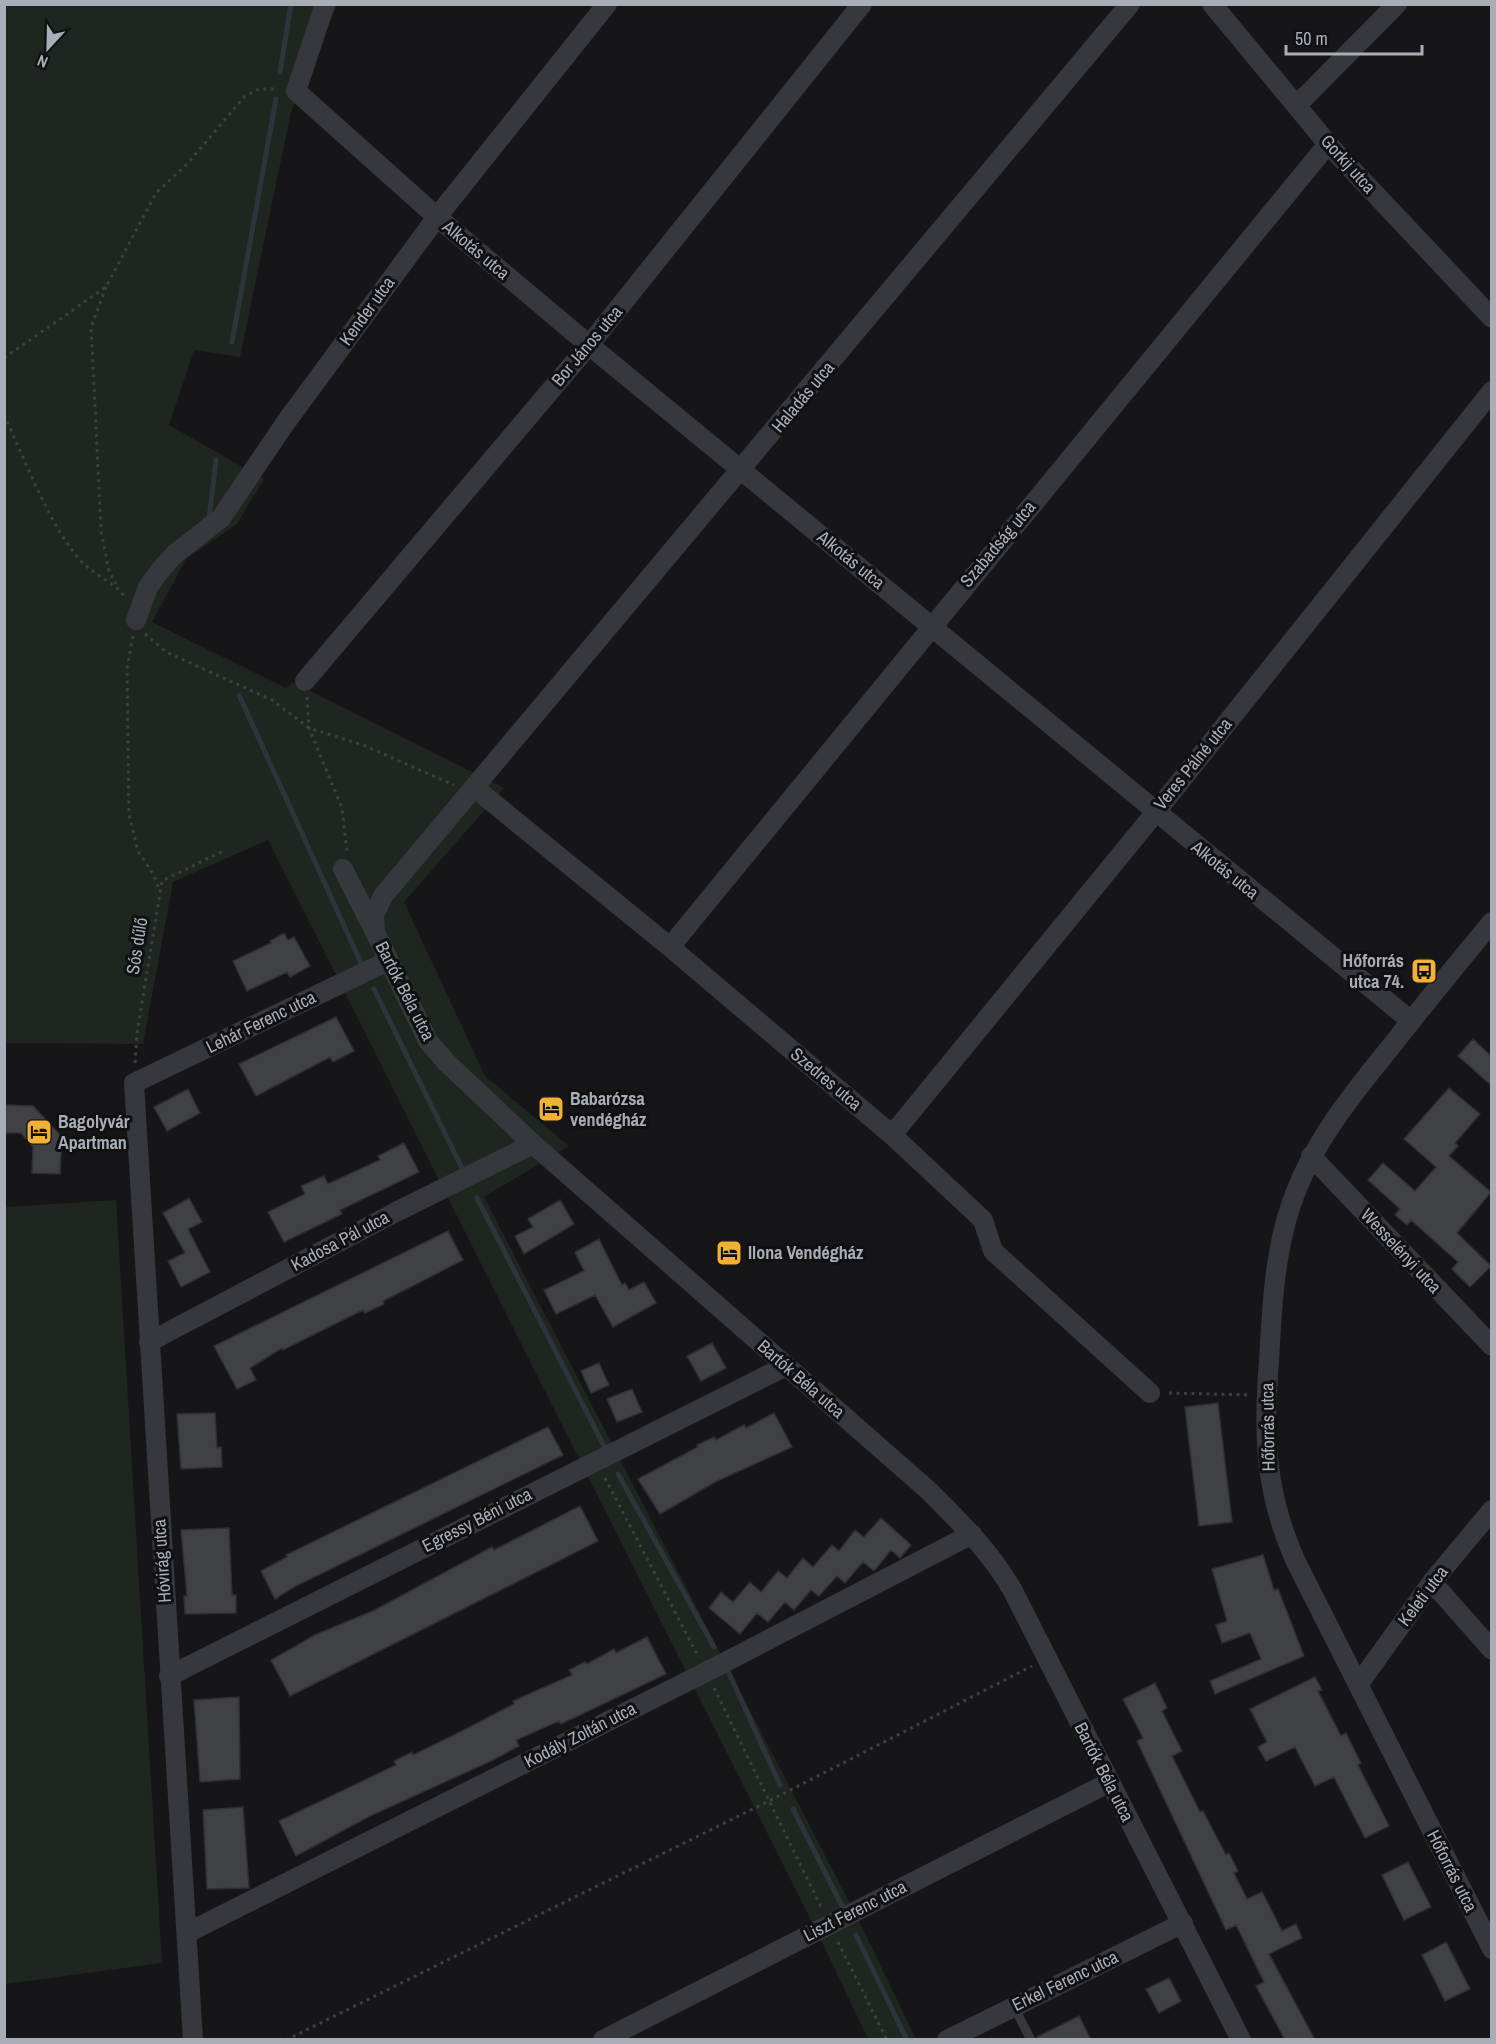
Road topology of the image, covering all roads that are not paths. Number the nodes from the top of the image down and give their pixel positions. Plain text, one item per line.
1 (325, 4) edge
2 (607, 4) edge
3 (862, 4) edge
4 (1130, 4) edge
5 (1212, 4) edge
6 (1396, 4) edge
7 (1297, 105) junction
8 (1329, 144) junction
9 (436, 217) junction
10 (1491, 318) edge
11 (590, 345) junction
12 (1491, 391) edge
13 (742, 470) junction
14 (136, 620) road end
15 (931, 626) junction
16 (305, 681) road end
17 (474, 792) junction
18 (1155, 813) junction
19 (346, 875) road end
20 (1491, 922) edge
21 (375, 932) junction
22 (670, 947) junction
23 (388, 961) junction
24 (1411, 1021) junction
25 (134, 1083) joint
26 (892, 1135) junction
27 (533, 1144) junction
28 (1311, 1156) junction
29 (149, 1342) junction
30 (1491, 1346) edge
31 (786, 1366) junction
32 (1150, 1393) road end
33 (1491, 1510) edge
34 (972, 1534) junction
35 (1432, 1582) junction
36 (1491, 1650) edge
37 (169, 1676) junction
38 (1358, 1685) junction
39 (1108, 1783) junction
40 (1183, 1923) junction
41 (187, 1933) junction
42 (1491, 1949) edge
43 (1014, 2007) junction
44 (193, 2040) edge
45 (603, 2040) edge
46 (947, 2040) edge
47 (1031, 2040) edge
48 (1241, 2040) edge

1 - 9 street, Alkotás utca
2 - 9 street, Kender utca
3 - 11 street, Bor János utca
4 - 13 street, Haladás utca
5 - 7 street, Gorkij utca
6 - 7 street
7 - 8 street, Gorkij utca
8 - 10 street, Gorkij utca
8 - 15 street, Szabadság utca
9 - 11 street, Alkotás utca
9 - 14 street, Kender utca
11 - 13 street, Alkotás utca
11 - 16 street, Bor János utca
12 - 18 street, Veres Pálné utca
13 - 15 street, Alkotás utca
13 - 17 street, Haladás utca
15 - 18 street, Alkotás utca
15 - 22 street, Szabadság utca
17 - 21 street, Bartók Béla utca
17 - 22 street, Szedres utca
18 - 24 street, Alkotás utca
18 - 26 street, Veres Pálné utca
19 - 21 street
20 - 24 street, Hőforrás utca
21 - 23 street, Bartók Béla utca
22 - 26 street, Szedres utca
23 - 25 street, Lehár Ferenc utca
23 - 27 street, Bartók Béla utca
24 - 28 street, Hőforrás utca
25 - 29 street, Hóvirág utca
26 - 32 street, Szedres utca
27 - 29 street, Kadosa Pál utca
27 - 31 street, Bartók Béla utca
28 - 30 street, Wesselényi utca
28 - 38 street, Hőforrás utca
29 - 37 street, Hóvirág utca
31 - 34 street, Bartók Béla utca
31 - 37 street, Egressy Béni utca
33 - 35 street, Keleti utca
34 - 39 street, Bartók Béla utca
34 - 41 street, Kodály Zoltán utca
35 - 36 street
35 - 38 street, Keleti utca
37 - 41 street, Hóvirág utca
38 - 42 street, Hőforrás utca
39 - 40 street, Bartók Béla utca
39 - 45 street, Liszt Ferenc utca
40 - 43 street, Erkel Ferenc utca
40 - 48 street, Bartók Béla utca
41 - 44 street, Hóvirág utca
43 - 46 street, Erkel Ferenc utca
43 - 47 lane

